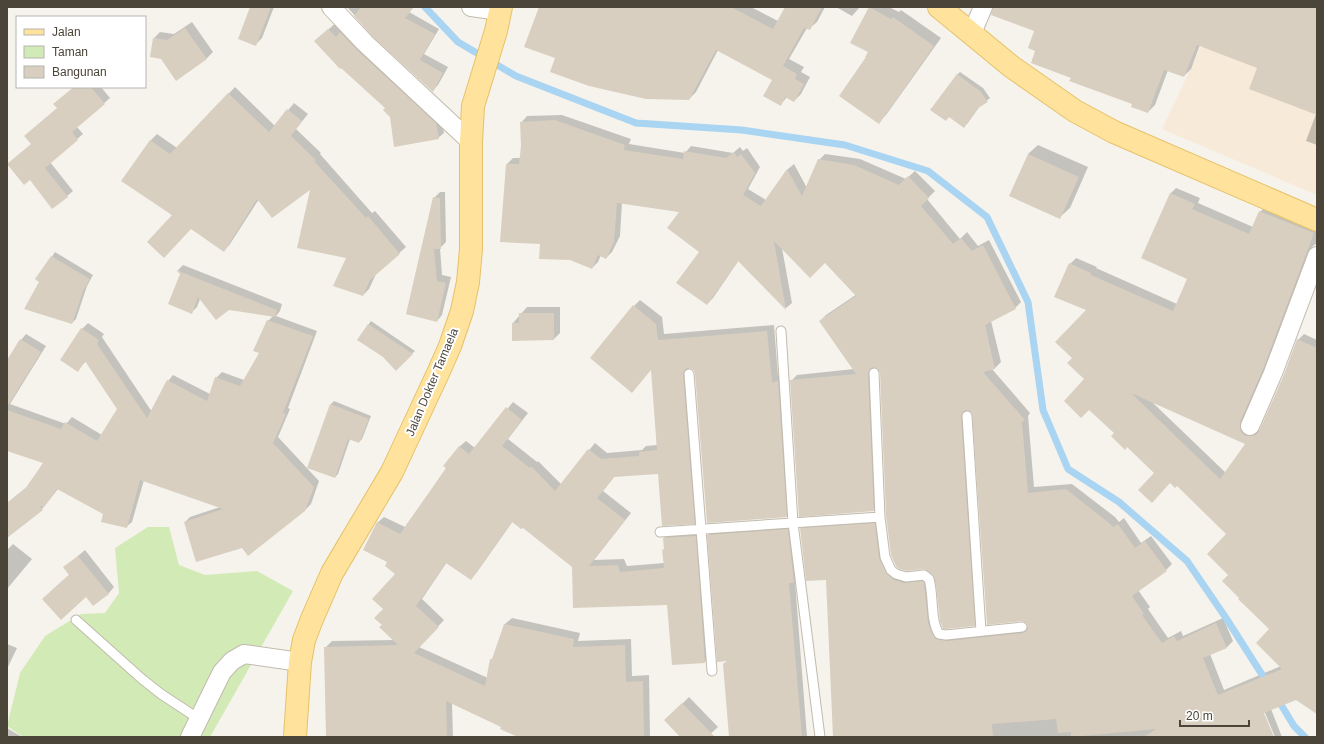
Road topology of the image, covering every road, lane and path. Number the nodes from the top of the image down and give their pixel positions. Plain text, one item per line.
1 (331, 7) edge
2 (471, 7) edge
3 (939, 7) edge
4 (983, 7) edge
5 (499, 16) edge
6 (972, 33) junction
7 (470, 142) junction
8 (1317, 220) edge
9 (1317, 256) edge
10 (781, 330) dead end
11 (874, 373) dead end
12 (689, 374) dead end
13 (967, 416) dead end
14 (1250, 426) dead end
15 (880, 517) junction
16 (793, 523) junction
17 (702, 529) junction
18 (660, 532) dead end
19 (76, 620) dead end
20 (1022, 627) dead end
21 (981, 631) junction
22 (300, 662) junction
23 (712, 671) dead end
24 (199, 719) junction
25 (190, 737) edge
26 (295, 737) edge
27 (820, 737) edge

1 - 7 street
2 - 5 street
3 - 6 main road
4 - 6 street
5 - 7 main road, Jalan Dokter Tamaela
6 - 8 main road
7 - 22 main road, Jalan Dokter Tamaela
9 - 14 street
10 - 16 lane
11 - 15 lane
12 - 17 lane
13 - 21 lane
15 - 16 lane
15 - 21 lane
16 - 17 lane
16 - 27 lane
17 - 18 lane
17 - 23 lane
19 - 24 lane
20 - 21 lane
22 - 24 street
22 - 26 main road, Jalan Dokter Tamaela
24 - 25 street

